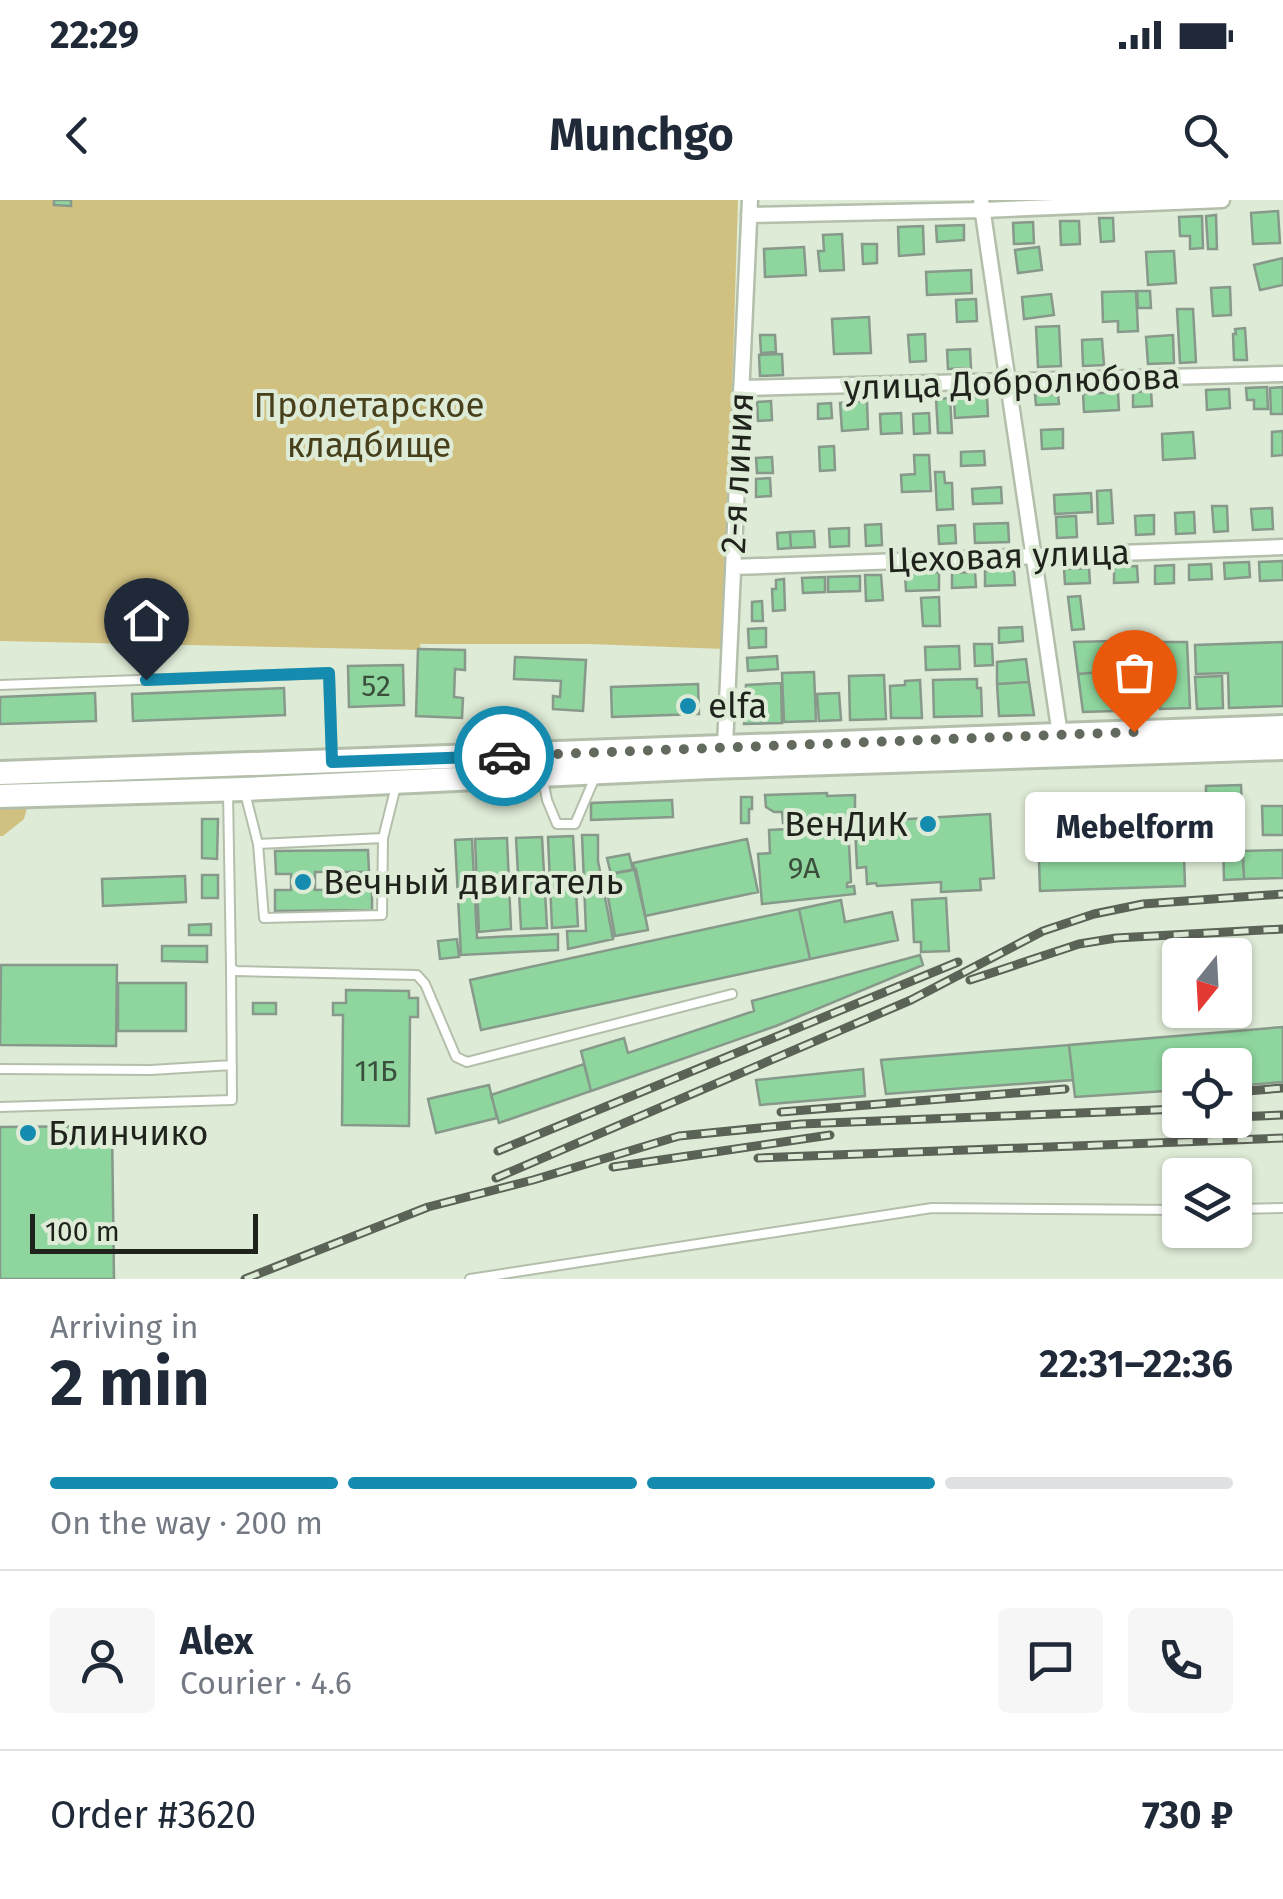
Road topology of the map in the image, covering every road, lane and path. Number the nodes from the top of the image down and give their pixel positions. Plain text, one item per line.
1 (1222, 200) edge
2 (982, 205) edge
3 (749, 208) edge
4 (1283, 374) edge
5 (1009, 382) junction
6 (741, 388) junction
7 (1283, 547) edge
8 (1034, 554) junction
9 (733, 566) junction
10 (0, 685) edge
11 (1283, 727) edge
12 (1060, 734) junction
13 (725, 746) junction
14 (1283, 748) edge
15 (332, 762) junction
16 (597, 773) junction
17 (0, 774) edge
18 (542, 775) junction
19 (398, 782) junction
20 (236, 789) junction
21 (0, 796) edge
22 (383, 838) junction
23 (258, 844) junction
24 (231, 968) junction
25 (732, 994) dead end
26 (232, 1065) junction
27 (0, 1068) edge
28 (0, 1107) edge
29 (1283, 1208) edge
30 (1252, 1209) edge
31 (1162, 1210) edge
32 (470, 1279) edge

1 - 2 street
2 - 3 street
2 - 5 street
3 - 6 street, 2-я линия
4 - 5 street, улица Добролюбова
5 - 6 street, улица Добролюбова
5 - 8 street
6 - 9 street, 2-я линия
7 - 8 street, Цеховая улица
8 - 9 street, Цеховая улица
8 - 12 street
9 - 13 street, 2-я линия
10 - 15 lane
11 - 12 main road
12 - 13 main road
13 - 15 main road
14 - 16 main road
15 - 17 main road
16 - 18 main road
16 - 18 lane
18 - 19 main road
19 - 20 main road
19 - 22 lane
20 - 21 main road
20 - 23 lane
20 - 24 lane
22 - 23 lane
22 - 23 lane
24 - 25 lane
24 - 26 lane
26 - 27 lane
26 - 28 lane
29 - 30 lane
31 - 32 lane

